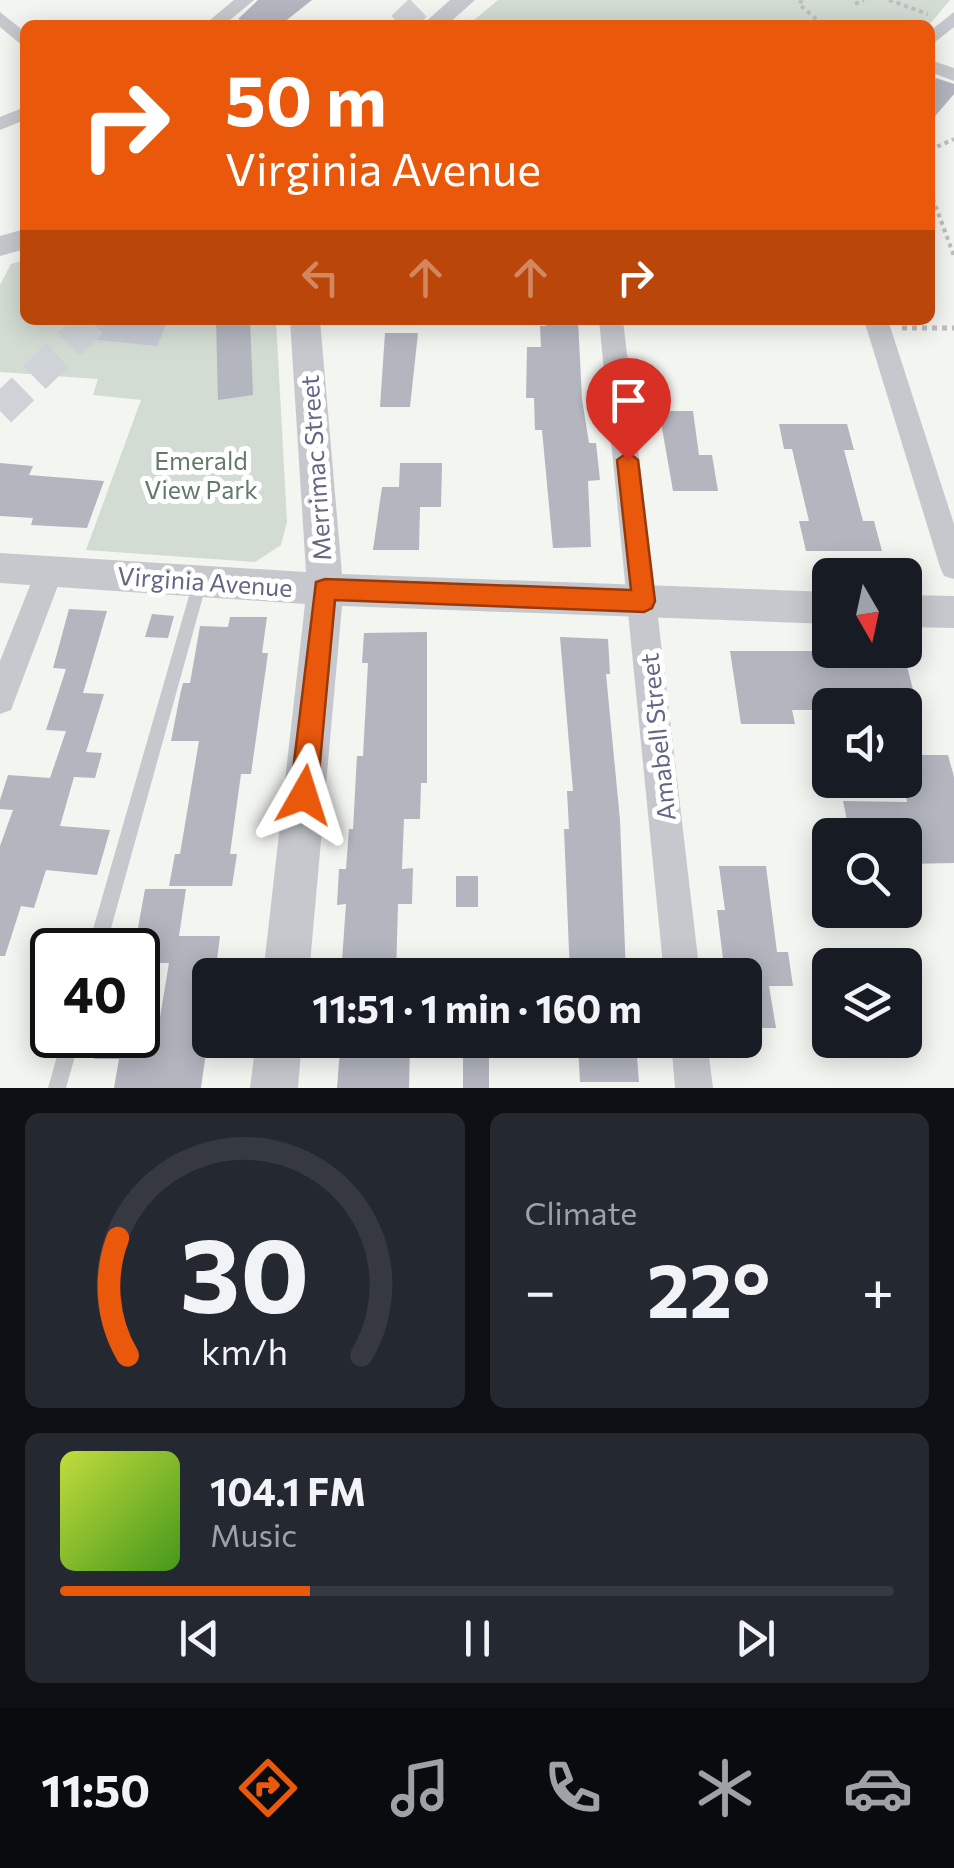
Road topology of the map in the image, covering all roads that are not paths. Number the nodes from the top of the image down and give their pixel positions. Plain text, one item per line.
1 (244, 0) edge
2 (464, 0) edge
3 (0, 16) edge
4 (218, 20) edge
5 (439, 20) edge
6 (20, 37) edge
7 (305, 325) edge
8 (613, 325) edge
9 (877, 325) edge
10 (954, 567) edge
11 (0, 568) edge
12 (49, 572) junction
13 (200, 582) junction
14 (325, 589) junction
15 (644, 601) junction
16 (812, 607) edge
17 (922, 611) edge
18 (954, 612) edge
19 (0, 700) edge
20 (102, 928) edge
21 (288, 958) edge
22 (680, 958) edge
23 (65, 1058) edge
24 (277, 1058) edge
25 (691, 1058) edge
26 (57, 1088) edge
27 (274, 1088) edge
28 (694, 1088) edge

1 - 4 street
2 - 5 street
3 - 6 street
7 - 14 street, Merrimac Street
8 - 15 street, Amabell Street
9 - 10 street
11 - 12 street, Virginia Avenue
12 - 13 street, Virginia Avenue
12 - 19 street
13 - 14 street, Virginia Avenue
13 - 20 lane
14 - 15 street, Virginia Avenue
14 - 21 street, Merrimac Street
15 - 16 street, Virginia Avenue
15 - 22 street, Amabell Street
17 - 18 street
23 - 26 lane
24 - 27 street
25 - 28 street

